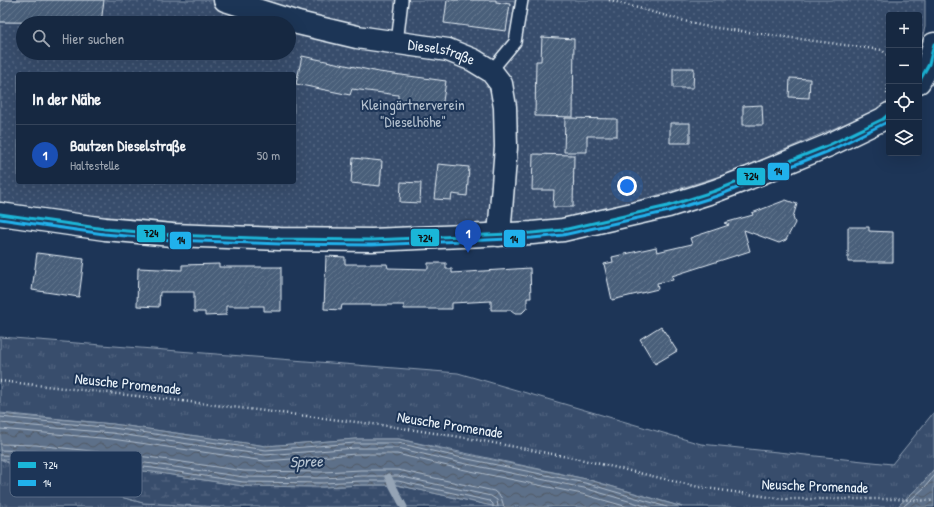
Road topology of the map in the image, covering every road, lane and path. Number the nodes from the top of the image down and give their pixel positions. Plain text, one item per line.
1 (225, 0) edge
2 (402, 0) edge
3 (522, 0) edge
4 (609, 0) edge
5 (276, 16) edge
6 (296, 22) edge
7 (397, 43) junction
8 (934, 44) edge
9 (886, 55) edge
10 (491, 71) junction
11 (922, 77) edge
12 (886, 116) edge
13 (0, 214) edge
14 (499, 235) junction
15 (0, 381) edge
16 (934, 501) edge

1 - 5 street, Dieselstraße
2 - 7 lane
3 - 10 lane
4 - 9 path
6 - 7 street, Dieselstraße
7 - 10 street, Dieselstraße
8 - 11 street
10 - 14 street, Dieselstraße
12 - 14 street
13 - 14 street
15 - 16 path, Neusche Promenade

